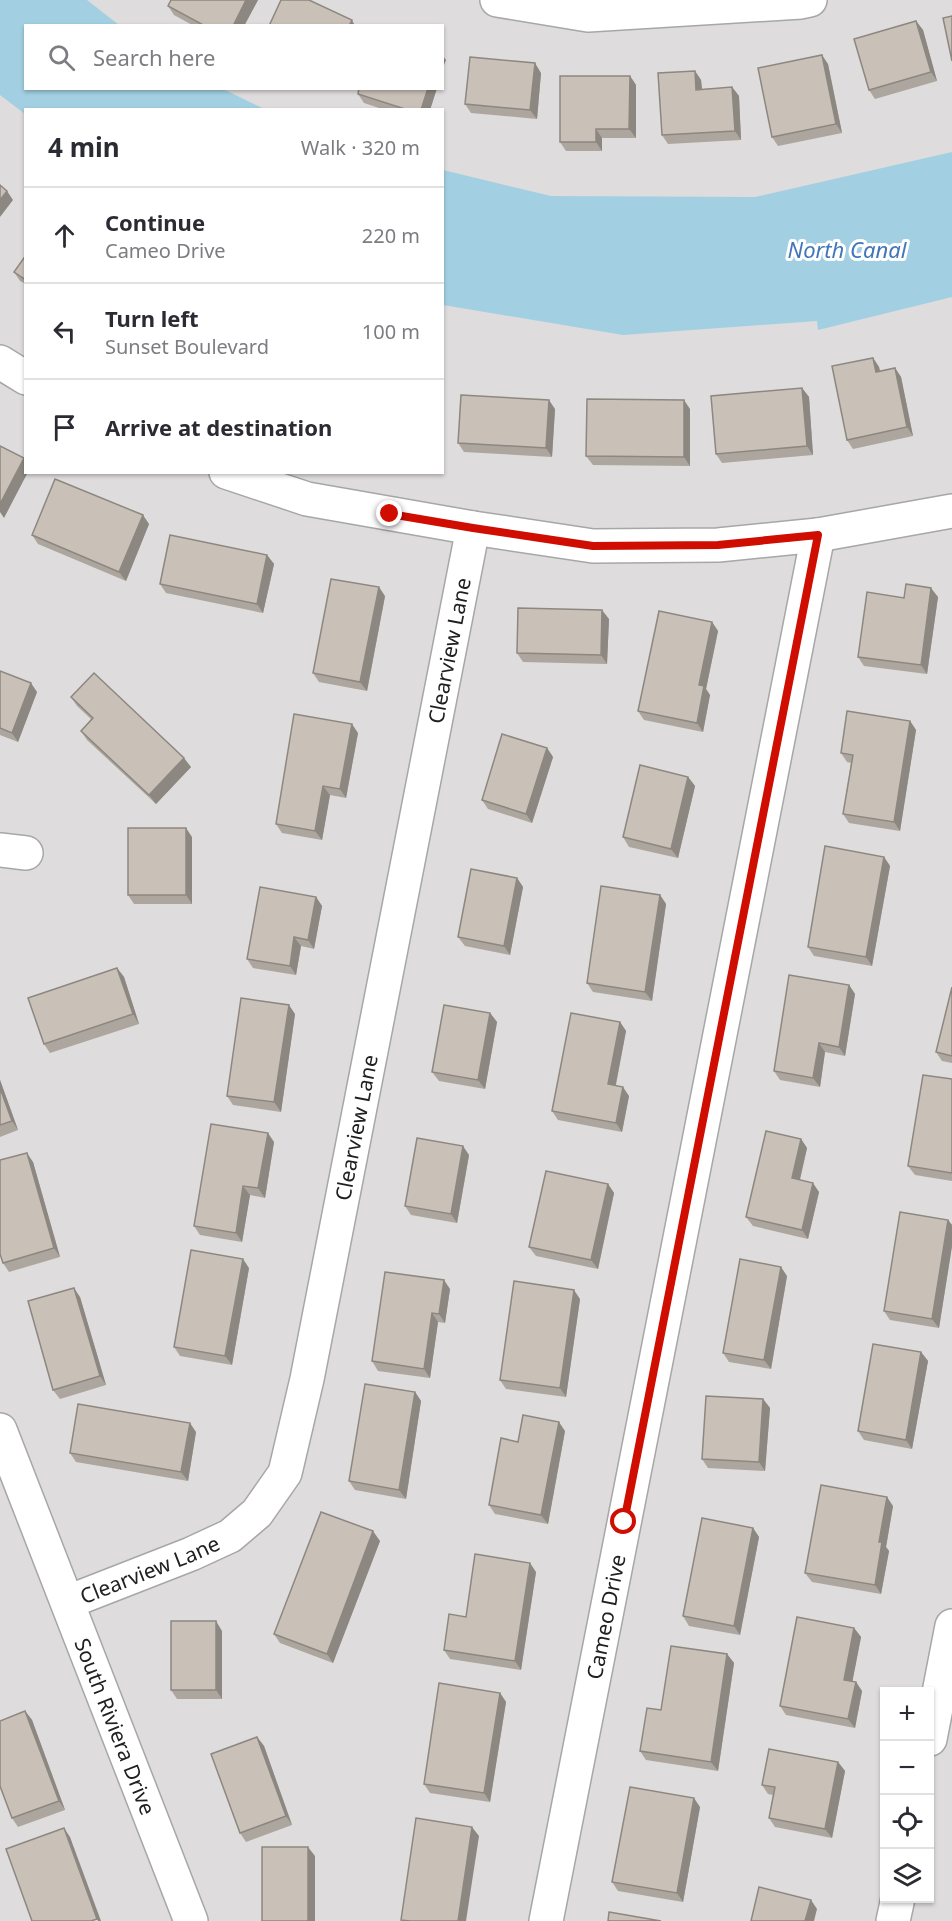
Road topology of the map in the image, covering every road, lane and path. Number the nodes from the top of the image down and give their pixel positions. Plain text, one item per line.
1 (497, 0) edge
2 (810, 0) edge
3 (677, 5) edge
4 (0, 362) edge
5 (24, 377) edge
6 (232, 474) edge
7 (952, 511) edge
8 (473, 528) junction
9 (818, 535) junction
10 (0, 1430) edge
11 (68, 1602) junction
12 (952, 1626) edge
13 (934, 1718) edge
14 (897, 1903) edge
15 (191, 1921) edge
16 (546, 1921) edge
17 (893, 1921) edge

1 - 3 street
2 - 3 street
4 - 5 street
6 - 8 street
7 - 9 street
8 - 9 street
8 - 11 street, Clearview Lane
9 - 16 street, Cameo Drive
10 - 11 street, South Riviera Drive
11 - 15 street, South Riviera Drive
12 - 13 street
14 - 17 street

